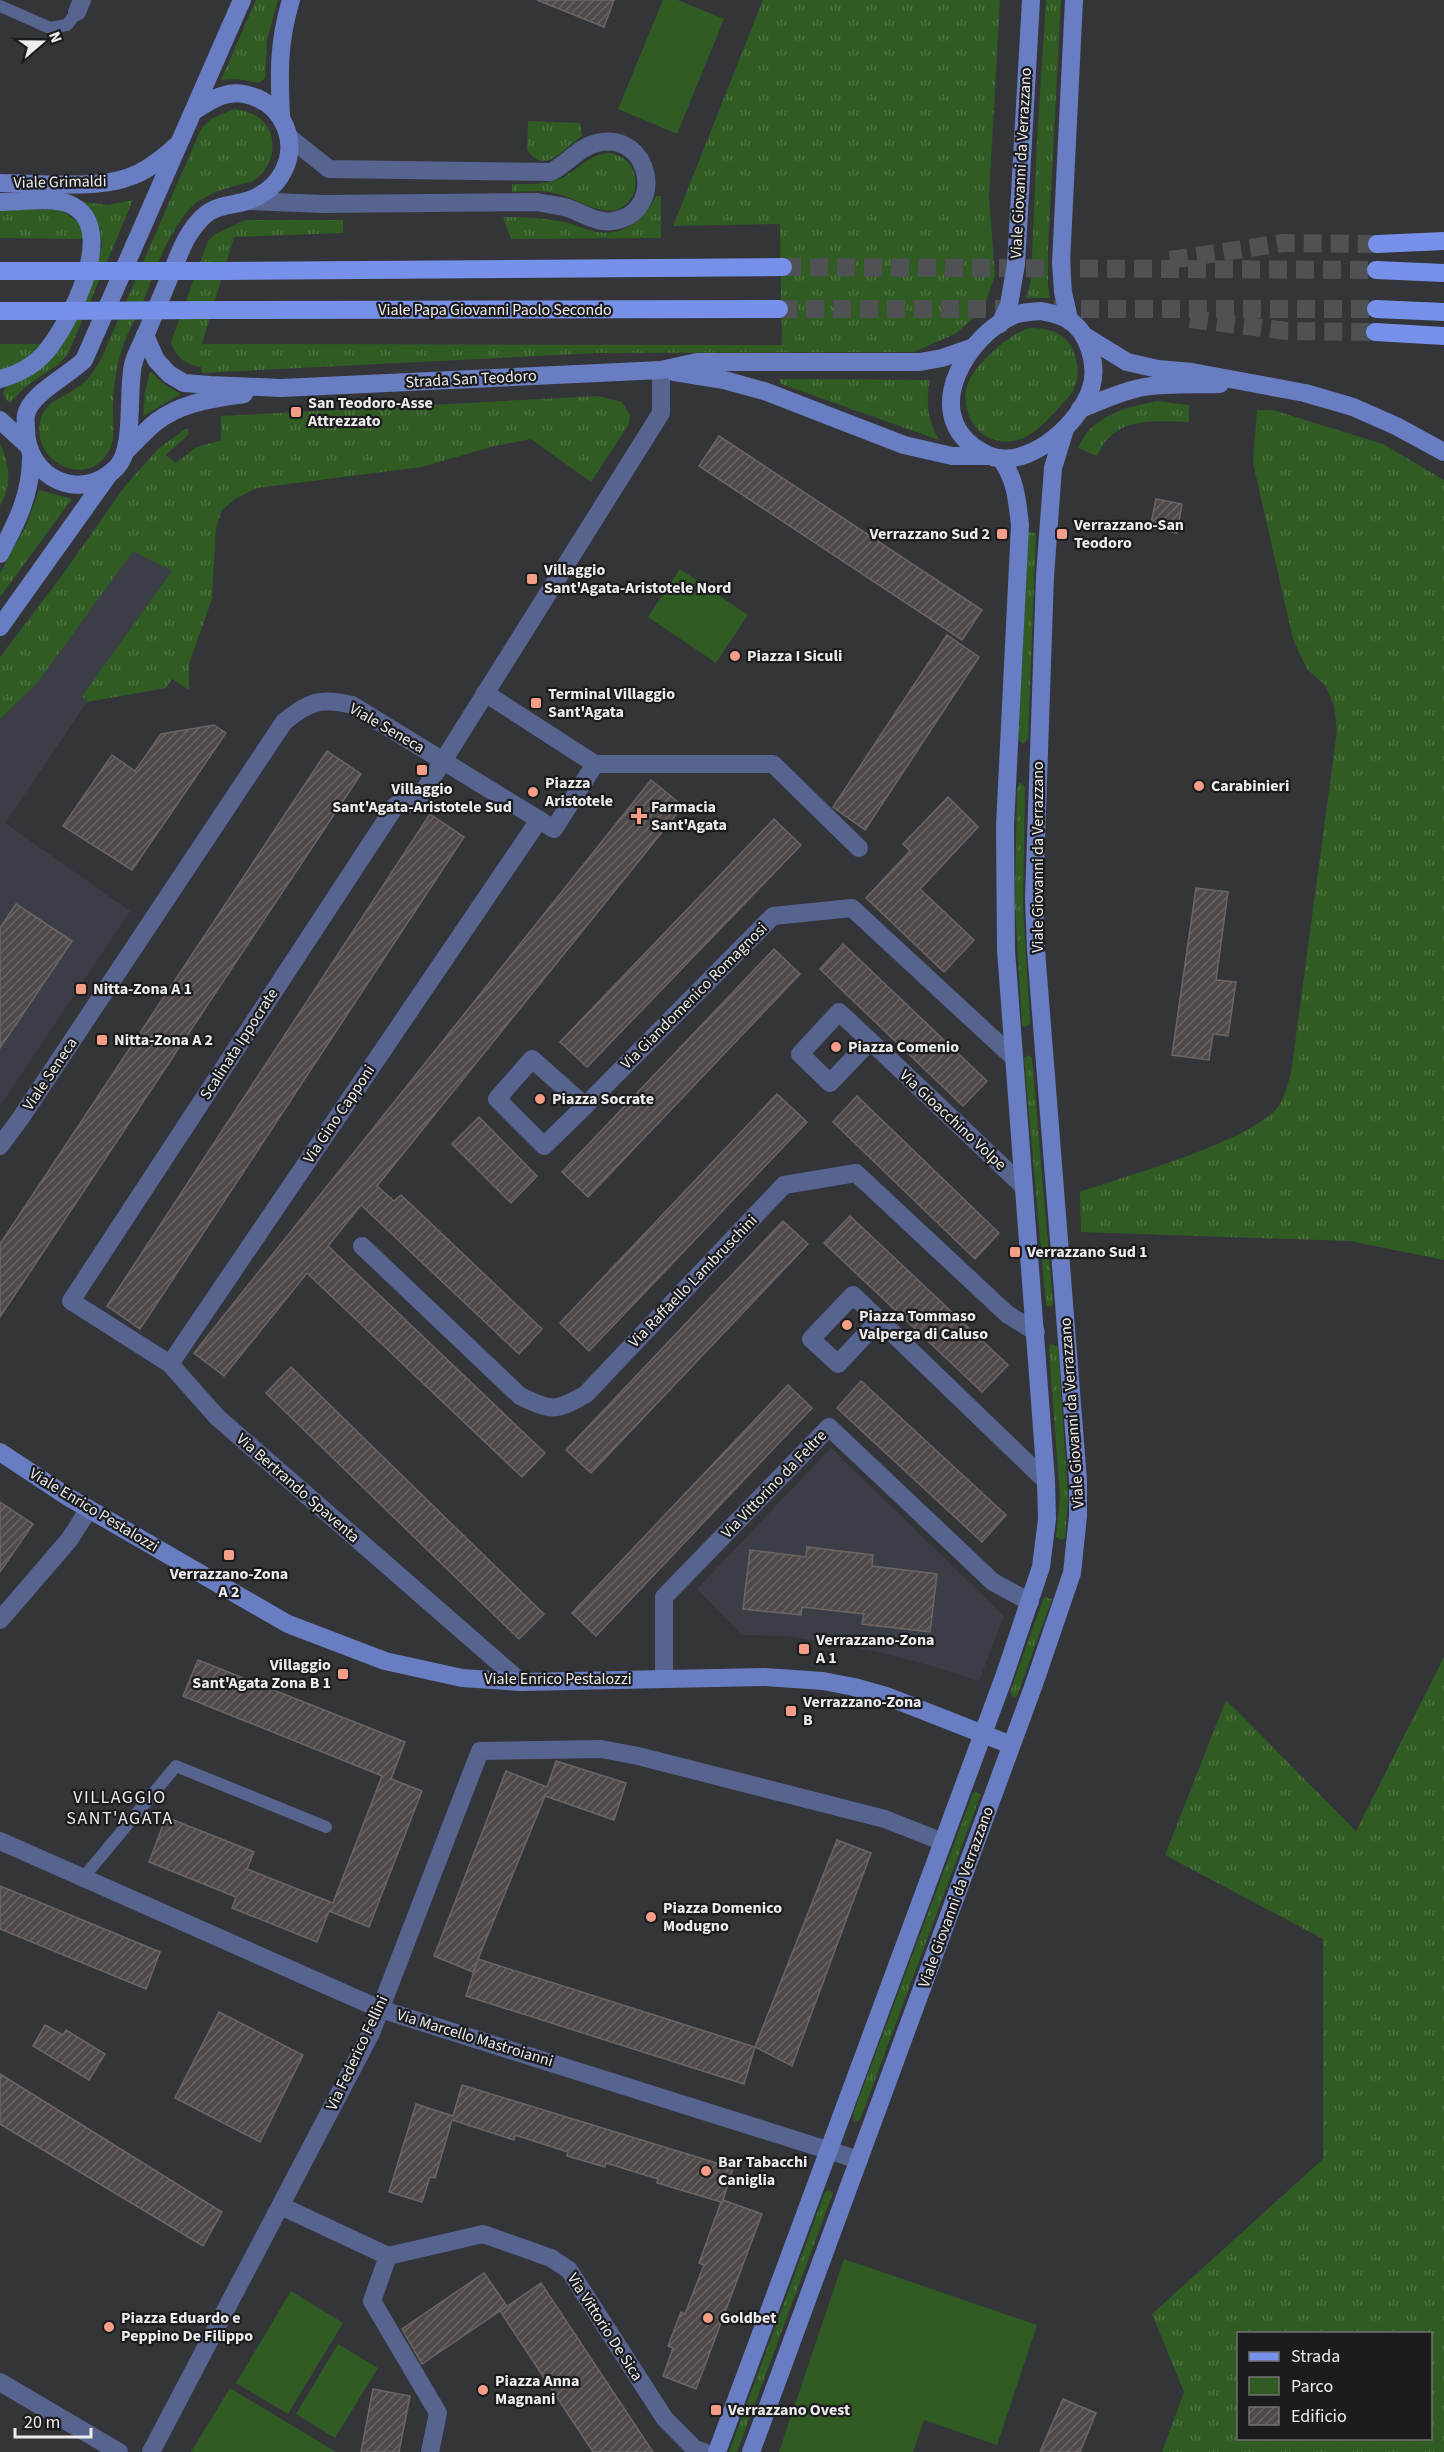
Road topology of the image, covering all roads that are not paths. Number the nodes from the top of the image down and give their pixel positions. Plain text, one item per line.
1 (242, 0) edge
2 (291, 0) edge
3 (1031, 0) edge
4 (1074, 0) edge
5 (0, 6) edge
6 (80, 6) edge
7 (194, 111) junction
8 (281, 117) junction
9 (289, 137) junction
10 (181, 142) junction
11 (0, 183) edge
12 (248, 201) junction
13 (0, 202) edge
14 (1444, 241) edge
15 (1377, 244) tunnel mouth
16 (783, 267) tunnel mouth
17 (1376, 270) tunnel mouth
18 (0, 272) edge
19 (1444, 273) edge
20 (779, 309) tunnel mouth
21 (1376, 309) tunnel mouth
22 (0, 311) edge
23 (1444, 312) edge
24 (1069, 320) junction
25 (1000, 324) junction
26 (1375, 332) tunnel mouth
27 (145, 335) junction
28 (1083, 335) junction
29 (1444, 336) edge
30 (971, 348) junction
31 (661, 370) junction
32 (0, 379) edge
33 (1255, 384) junction
34 (281, 388) junction
35 (1080, 409) junction
36 (0, 420) edge
37 (1065, 429) junction
38 (28, 451) junction
39 (125, 452) junction
40 (1444, 452) edge
41 (994, 457) junction
42 (108, 475) junction
43 (0, 554) edge
44 (0, 627) edge
45 (485, 693) junction
46 (443, 761) junction
47 (595, 764) junction
48 (539, 820) junction
49 (859, 848) dead end
50 (876, 1047) dead end
51 (1014, 1058) junction
52 (585, 1106) junction
53 (0, 1146) edge
54 (1023, 1186) junction
55 (362, 1246) dead end
56 (71, 1300) joint
57 (884, 1326) dead end
58 (1036, 1332) junction
59 (170, 1364) junction
60 (0, 1452) edge
61 (1046, 1481) junction
62 (89, 1509) junction
63 (1041, 1567) junction
64 (1072, 1573) junction
65 (1030, 1602) junction
66 (0, 1620) edge
67 (664, 1678) junction
68 (521, 1682) junction
69 (983, 1734) junction
70 (1011, 1745) junction
71 (326, 1827) dead end
72 (0, 1841) edge
73 (943, 1842) junction
74 (83, 1878) junction
75 (380, 2009) junction
76 (829, 2150) junction
77 (859, 2160) junction
78 (281, 2206) junction
79 (388, 2256) junction
80 (0, 2382) edge
81 (119, 2452) edge
82 (151, 2452) edge
83 (430, 2452) edge
84 (704, 2452) edge
85 (717, 2452) edge
86 (751, 2452) edge

1 - 7 main road
2 - 8 main road
3 - 25 main road, Viale Giovanni da Verrazzano
4 - 24 main road
5 - 6 lane
7 - 8 main road
7 - 10 main road
8 - 9 main road
9 - 12 main road
9 - 12 street
10 - 11 main road, Viale Grimaldi
10 - 38 main road
12 - 27 main road
13 - 32 main road
14 - 15 main road
16 - 18 main road, bridge
17 - 19 main road
20 - 22 main road, Viale Papa Giovanni Paolo Secondo, bridge
21 - 23 main road
24 - 25 main road
24 - 28 main road
25 - 30 main road
26 - 29 main road
27 - 34 main road
27 - 39 main road
28 - 33 main road
28 - 35 main road
30 - 31 main road, Strada San Teodoro
30 - 41 main road
31 - 34 main road, Strada San Teodoro
31 - 41 main road, Strada San Teodoro
31 - 45 street, Viale Seneca
33 - 35 main road
33 - 40 main road
34 - 39 main road
35 - 37 main road
36 - 38 main road
37 - 41 main road
37 - 64 main road, Viale Giovanni da Verrazzano
38 - 42 main road
38 - 43 main road
39 - 42 main road
41 - 51 main road, Viale Giovanni da Verrazzano
42 - 44 main road
45 - 46 street, Viale Seneca
45 - 47 street
46 - 48 street
46 - 53 street, Viale Seneca
46 - 56 street, Scalinata Ippocrate
47 - 48 street
47 - 49 street
48 - 59 street, Via Gino Capponi
50 - 54 street, Via Gioacchino Volpe
51 - 52 street, Via Giandomenico Romagnosi
51 - 54 main road, Viale Giovanni da Verrazzano
52 - 52 street, Via Giandomenico Romagnosi
54 - 58 main road, Viale Giovanni da Verrazzano
55 - 58 street, Via Raffaello Lambruschini
56 - 59 street, Via Bertrando Spaventa
57 - 61 street
58 - 61 main road, Viale Giovanni da Verrazzano
59 - 68 street, Via Bertrando Spaventa
60 - 62 main road, Viale Enrico Pestalozzi
61 - 63 main road, Viale Giovanni da Verrazzano
62 - 66 street
62 - 68 main road, Viale Enrico Pestalozzi
63 - 64 main road
63 - 65 main road, Viale Giovanni da Verrazzano
64 - 70 main road, Viale Giovanni da Verrazzano
65 - 67 street, Via Vittorino da Feltre
65 - 69 main road, Viale Giovanni da Verrazzano
67 - 68 main road, Viale Enrico Pestalozzi
67 - 69 main road, Viale Enrico Pestalozzi
69 - 70 main road, Viale Enrico Pestalozzi
69 - 73 main road, Viale Giovanni da Verrazzano
70 - 77 main road, Viale Giovanni da Verrazzano
71 - 74 lane
72 - 74 street, Via Marcello Mastroianni
73 - 75 street, Via Federico Fellini
73 - 76 main road, Viale Giovanni da Verrazzano
74 - 75 street, Via Marcello Mastroianni
75 - 76 street, Via Marcello Mastroianni
75 - 78 street, Via Federico Fellini
76 - 77 street, Via Marcello Mastroianni
76 - 85 main road, Viale Giovanni da Verrazzano
77 - 86 main road, Viale Giovanni da Verrazzano
78 - 79 street
78 - 82 street, Via Federico Fellini
79 - 83 street
79 - 84 street, Via Vittorio De Sica
80 - 81 street

